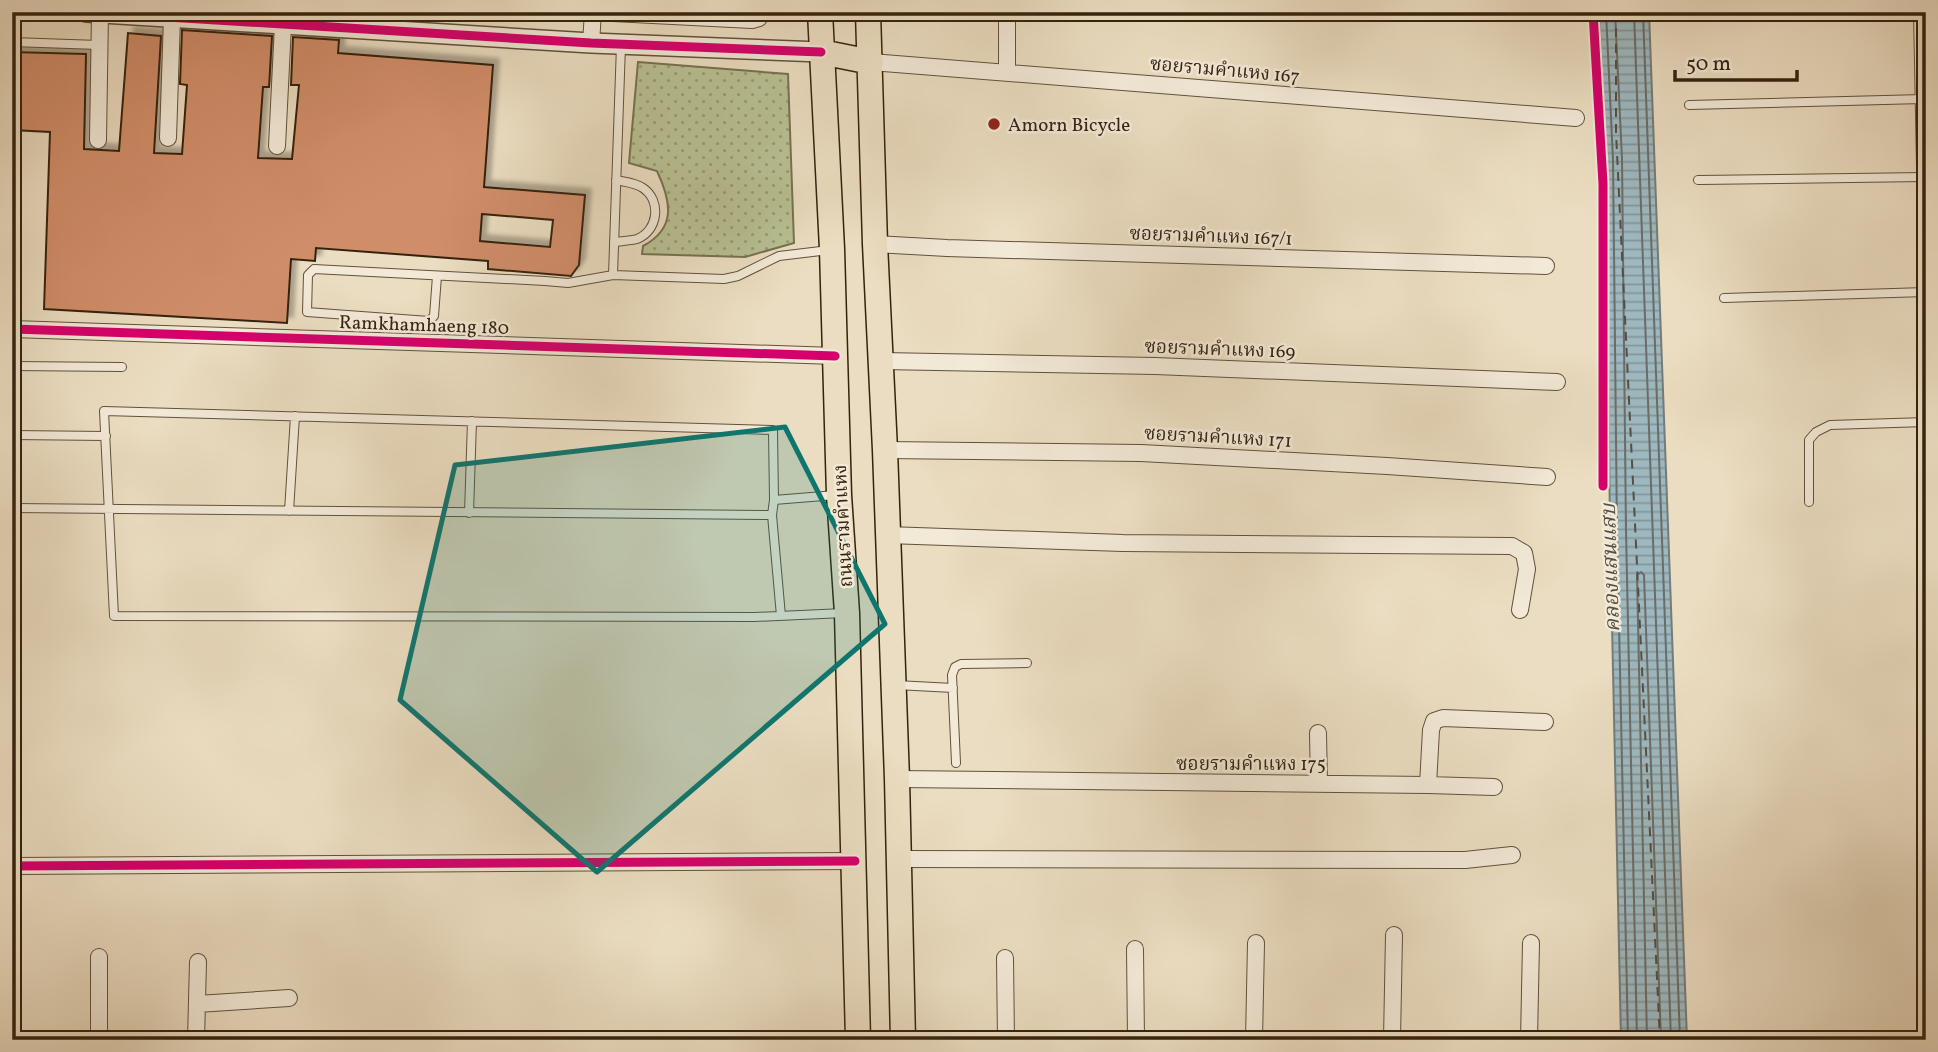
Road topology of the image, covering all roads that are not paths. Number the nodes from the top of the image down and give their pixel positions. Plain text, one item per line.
1 (86, 12) edge
2 (593, 12) edge
3 (762, 12) edge
4 (820, 12) edge
5 (869, 12) edge
6 (1007, 12) edge
7 (1922, 12) edge
8 (100, 13) edge
9 (172, 18) junction
10 (283, 25) junction
11 (12, 42) edge
12 (591, 43) junction
13 (99, 45) junction
14 (621, 45) junction
15 (821, 52) junction
16 (871, 62) junction
17 (1007, 73) junction
18 (1923, 99) junction
19 (1689, 104) dead end
20 (1576, 118) dead end
21 (168, 138) dead end
22 (98, 140) dead end
23 (277, 146) dead end
24 (1925, 177) edge
25 (616, 180) junction
26 (1698, 180) dead end
27 (1926, 217) edge
28 (614, 242) junction
29 (875, 244) junction
30 (832, 249) junction
31 (1546, 266) dead end
32 (613, 275) junction
33 (437, 276) junction
34 (1926, 292) edge
35 (1724, 298) dead end
36 (12, 329) edge
37 (835, 356) junction
38 (882, 361) junction
39 (12, 366) edge
40 (122, 367) dead end
41 (1557, 382) dead end
42 (295, 416) junction
43 (472, 421) junction
44 (1926, 422) edge
45 (12, 435) edge
46 (106, 436) junction
47 (885, 450) junction
48 (1548, 477) dead end
49 (839, 495) junction
50 (774, 500) junction
51 (1808, 502) dead end
52 (12, 508) edge
53 (110, 509) junction
54 (289, 511) junction
55 (469, 513) junction
56 (772, 515) junction
57 (887, 535) junction
58 (1520, 610) dead end
59 (847, 613) junction
60 (781, 616) junction
61 (1027, 663) dead end
62 (893, 685) junction
63 (953, 688) junction
64 (1545, 722) dead end
65 (1318, 733) dead end
66 (956, 763) dead end
67 (897, 779) junction
68 (1319, 784) junction
69 (1428, 785) junction
70 (1494, 787) dead end
71 (1512, 855) dead end
72 (900, 859) junction
73 (855, 860) junction
74 (12, 866) edge
75 (1394, 935) dead end
76 (1256, 943) dead end
77 (1531, 943) dead end
78 (1135, 949) dead end
79 (99, 957) dead end
80 (1005, 958) dead end
81 (198, 962) dead end
82 (289, 998) dead end
83 (197, 1004) junction
84 (99, 1040) edge
85 (196, 1040) edge
86 (858, 1040) edge
87 (903, 1040) edge
88 (1006, 1040) edge
89 (1136, 1040) edge
90 (1254, 1040) edge
91 (1392, 1040) edge
92 (1529, 1040) edge

1 - 8 street
2 - 3 street
2 - 12 street
4 - 15 main road, ถนนรามคำแหง
5 - 16 main road
6 - 17 street
7 - 18 street
8 - 9 street
8 - 13 street
9 - 10 street
9 - 21 street
10 - 12 street
10 - 23 street
11 - 13 lane
12 - 14 street
13 - 22 street
14 - 15 street
14 - 25 lane
15 - 16 main road
15 - 30 main road, ถนนรามคำแหง
16 - 17 street, ซอยรามคำแหง 167
16 - 29 main road
17 - 20 street, ซอยรามคำแหง 167
18 - 19 lane
18 - 24 street
24 - 26 lane
24 - 27 street
25 - 28 lane
25 - 28 lane
28 - 32 lane
29 - 31 street, ซอยรามคำแหง 167/1
29 - 38 main road
30 - 32 lane
30 - 37 main road, ถนนรามคำแหง
32 - 33 lane
33 - 33 lane
34 - 35 lane
36 - 37 street, Ramkhamhaeng 180
37 - 49 main road, ถนนรามคำแหง
38 - 41 street, ซอยรามคำแหง 169
38 - 47 main road
39 - 40 lane
42 - 43 lane
42 - 46 lane
42 - 54 lane
43 - 50 lane
43 - 55 lane
44 - 51 lane
45 - 46 lane
46 - 53 lane
47 - 48 street, ซอยรามคำแหง 171
47 - 57 main road
49 - 50 lane
49 - 59 main road, ถนนรามคำแหง
50 - 56 lane
52 - 53 lane
53 - 54 lane
53 - 60 lane
54 - 55 lane
55 - 56 lane
56 - 60 lane
57 - 58 street
57 - 62 main road
59 - 60 lane
59 - 73 main road, ถนนรามคำแหง
61 - 63 lane
62 - 63 lane
62 - 67 main road
63 - 66 lane
64 - 69 street
65 - 68 street
67 - 68 street, ซอยรามคำแหง 175
67 - 72 main road
68 - 69 street, ซอยรามคำแหง 175
69 - 70 street, ซอยรามคำแหง 175
71 - 72 street
72 - 87 main road
73 - 74 street
73 - 86 main road, ถนนรามคำแหง
75 - 91 street
76 - 90 street
77 - 92 street
78 - 89 street
79 - 84 street
80 - 88 street
81 - 83 street
82 - 83 street
83 - 85 street

